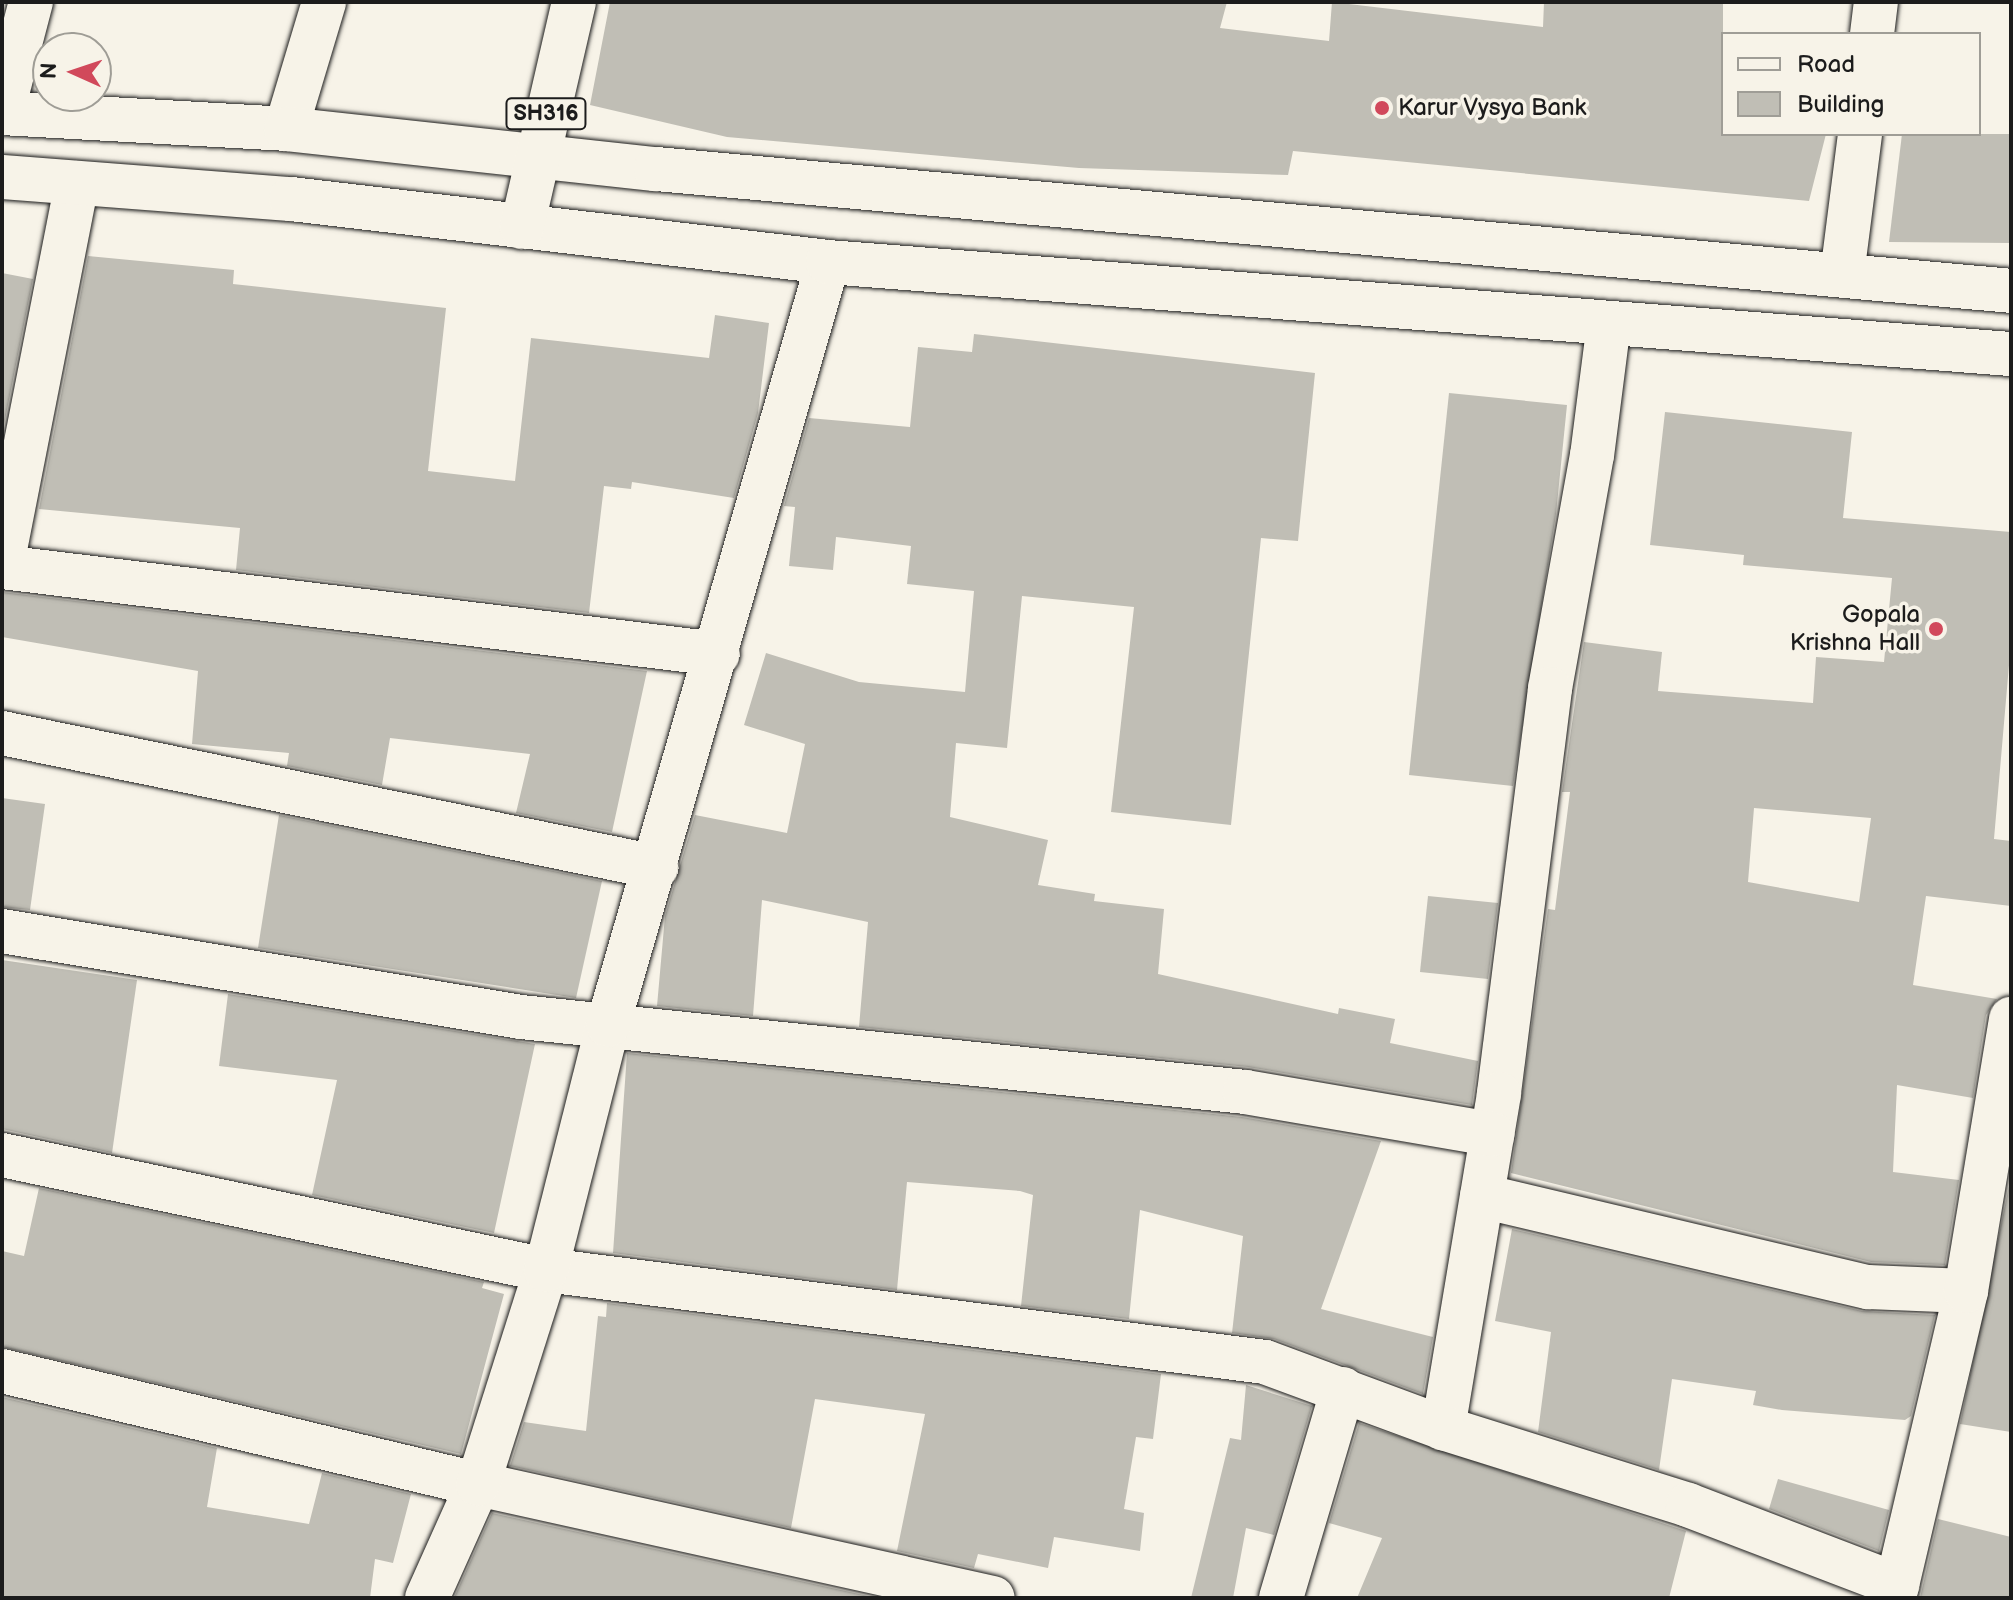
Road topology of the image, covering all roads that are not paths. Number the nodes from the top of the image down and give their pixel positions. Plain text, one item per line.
1 (31, 2) edge
2 (324, 2) edge
3 (574, 2) edge
4 (1876, 2) edge
5 (1872, 32) edge
6 (2, 113) edge
7 (286, 129) junction
8 (1860, 136) edge
9 (537, 152) junction
10 (2, 177) edge
11 (77, 183) junction
12 (522, 227) junction
13 (828, 262) junction
14 (1842, 275) junction
15 (2011, 291) edge
16 (1609, 323) junction
17 (2011, 354) edge
18 (2, 566) edge
19 (718, 654) junction
20 (2, 733) edge
21 (656, 867) junction
22 (2, 931) edge
23 (2011, 1019) edge
24 (608, 1025) junction
25 (1492, 1134) junction
26 (2, 1155) edge
27 (1482, 1196) junction
28 (1997, 1202) edge
29 (546, 1270) junction
30 (1966, 1291) junction
31 (2, 1371) edge
32 (1343, 1389) junction
33 (1443, 1428) junction
34 (478, 1484) junction
35 (1896, 1592) edge
36 (427, 1598) edge
37 (993, 1598) edge
38 (1281, 1598) edge

1 - 6 street
2 - 7 street
3 - 9 street, SH316
4 - 5 street
6 - 7 street
7 - 9 street
8 - 14 street
9 - 12 street, SH316
9 - 14 street
10 - 11 street
11 - 12 street
11 - 18 street
12 - 13 street
13 - 16 street
13 - 19 street
14 - 15 street
16 - 17 street
16 - 25 street
18 - 19 street
19 - 21 street
20 - 21 street
21 - 24 street
22 - 24 street
23 - 28 street
24 - 25 street
24 - 29 street
25 - 27 street
26 - 29 street
27 - 30 street
27 - 33 street
28 - 30 street
29 - 32 street
29 - 34 street
30 - 35 street
31 - 34 street
32 - 33 street
32 - 38 street
33 - 35 street
34 - 36 street
34 - 37 street

